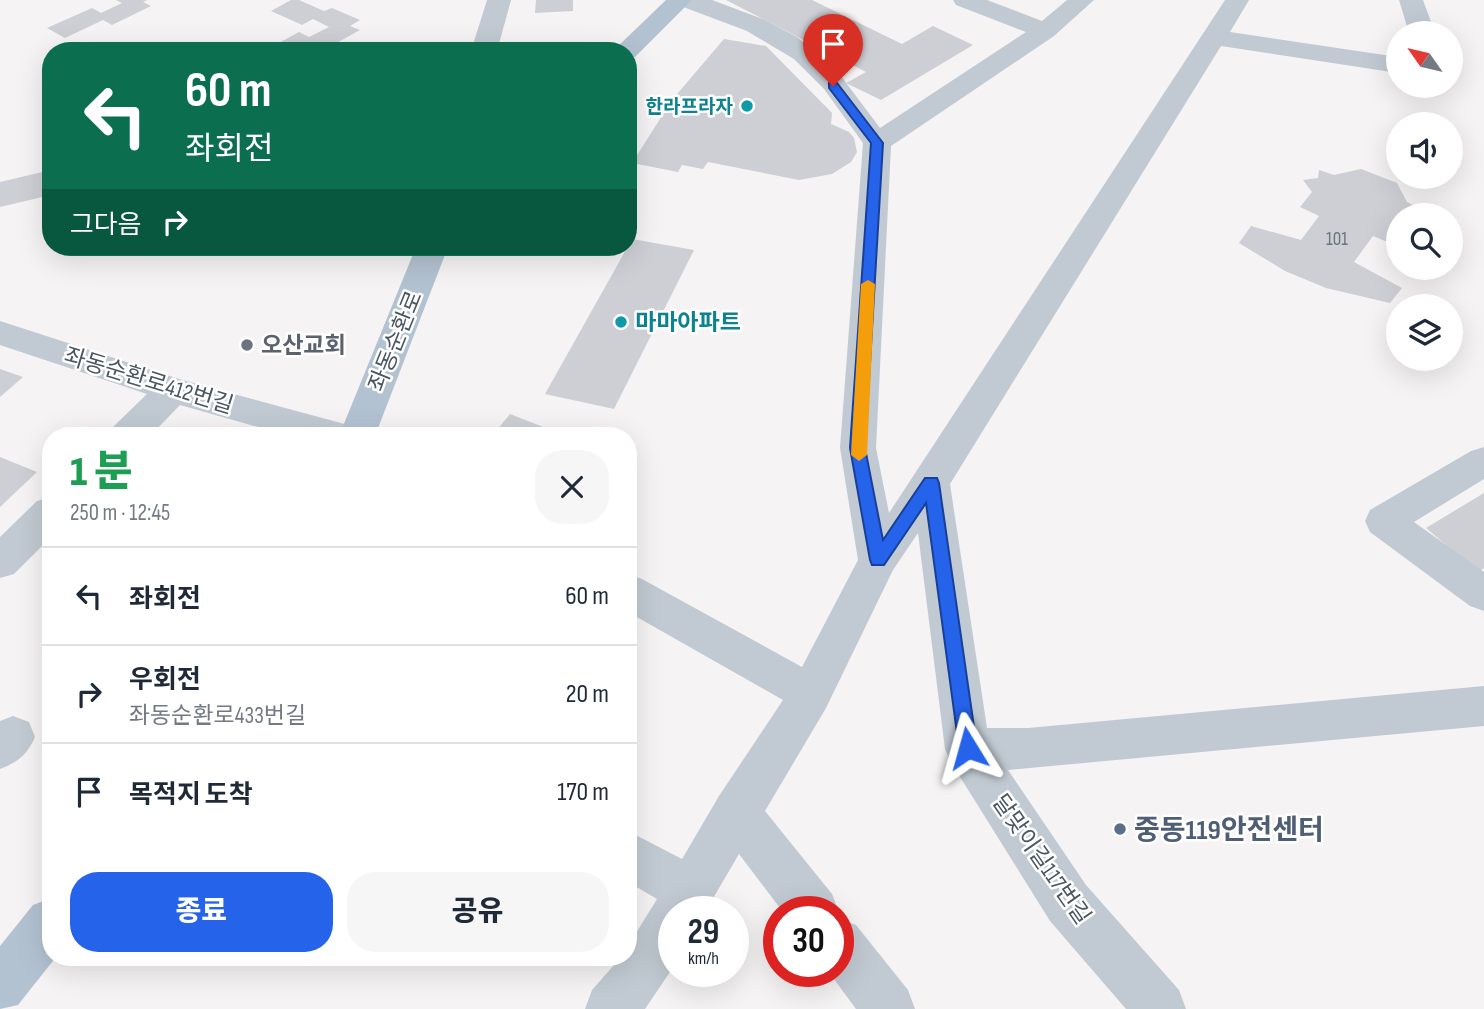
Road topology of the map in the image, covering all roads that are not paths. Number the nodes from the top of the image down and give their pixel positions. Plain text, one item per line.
1 (499, 0) edge
2 (680, 0) edge
3 (687, 0) edge
4 (965, 0) edge
5 (1083, 0) edge
6 (1237, 0) edge
7 (1411, 0) edge
8 (1418, 21) edge
9 (1045, 31) junction
10 (1214, 37) junction
11 (487, 42) edge
12 (636, 42) edge
13 (1386, 63) edge
14 (877, 143) junction
15 (428, 256) edge
16 (0, 333) edge
17 (173, 390) junction
18 (136, 427) edge
19 (307, 427) edge
20 (361, 427) edge
21 (1484, 461) edge
22 (931, 483) junction
23 (42, 521) edge
24 (878, 560) junction
25 (0, 562) edge
26 (1484, 594) edge
27 (637, 596) edge
28 (811, 694) junction
29 (1484, 706) edge
30 (968, 748) junction
31 (736, 812) junction
32 (637, 864) edge
33 (669, 896) edge
34 (686, 896) edge
35 (802, 896) edge
36 (42, 934) edge
37 (658, 944) edge
38 (854, 964) edge
39 (0, 987) edge
40 (611, 1009) edge
41 (889, 1009) edge
42 (1160, 1009) edge

1 - 11 street
2 - 12 main road
3 - 14 street
4 - 9 street
5 - 9 street
6 - 10 street
7 - 8 street
9 - 14 street
10 - 13 street
10 - 22 street
14 - 24 street
15 - 20 main road, 좌동순환로
16 - 17 street, 좌동순환로412번길
17 - 18 street
17 - 19 street, 좌동순환로412번길
21 - 26 street
22 - 24 street
22 - 30 street, 달맞이길117번길
23 - 25 street
24 - 28 street
27 - 28 street
28 - 31 street
29 - 30 street
30 - 42 street, 달맞이길117번길
31 - 34 street
31 - 35 street
32 - 33 street
36 - 39 main road
37 - 40 street
38 - 41 street

